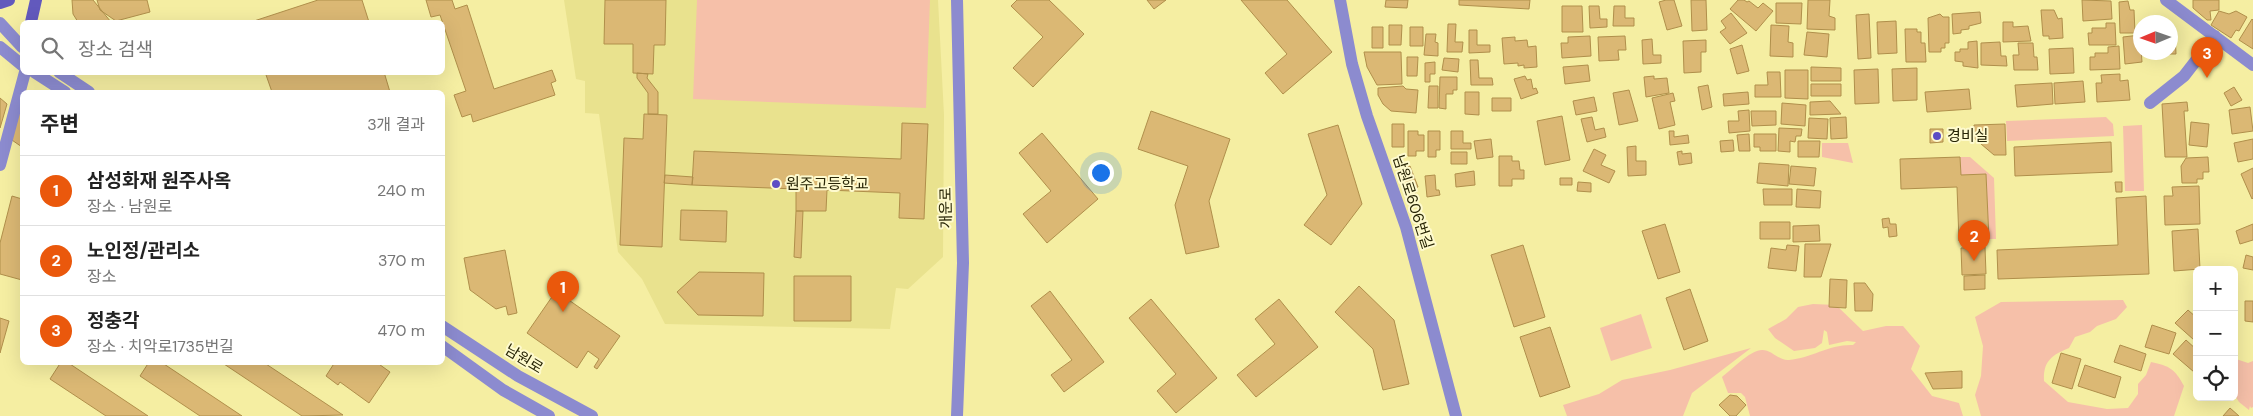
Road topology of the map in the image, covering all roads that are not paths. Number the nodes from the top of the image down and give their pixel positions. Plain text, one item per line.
1 (9, 0) edge
2 (36, 0) edge
3 (957, 0) edge
4 (1340, 0) edge
5 (2166, 0) edge
6 (0, 3) edge
7 (31, 20) edge
8 (0, 22) edge
9 (2215, 36) junction
10 (20, 45) edge
11 (0, 47) edge
12 (0, 57) edge
13 (20, 63) edge
14 (20, 64) edge
15 (2253, 65) edge
16 (23, 75) edge
17 (39, 75) edge
18 (64, 75) edge
19 (62, 90) edge
20 (86, 90) edge
21 (2150, 102) dead end
22 (0, 165) edge
23 (445, 328) edge
24 (445, 348) edge
25 (549, 416) edge
26 (592, 416) edge
27 (957, 416) edge
28 (1453, 416) edge

1 - 6 main road
2 - 7 main road
3 - 27 street, 개운로
4 - 28 street, 남원로606번길
5 - 9 street
8 - 10 street
9 - 15 street
9 - 21 street
11 - 13 street
12 - 14 street
16 - 22 street
17 - 19 street
18 - 20 street
23 - 26 street, 남원로
24 - 25 street

